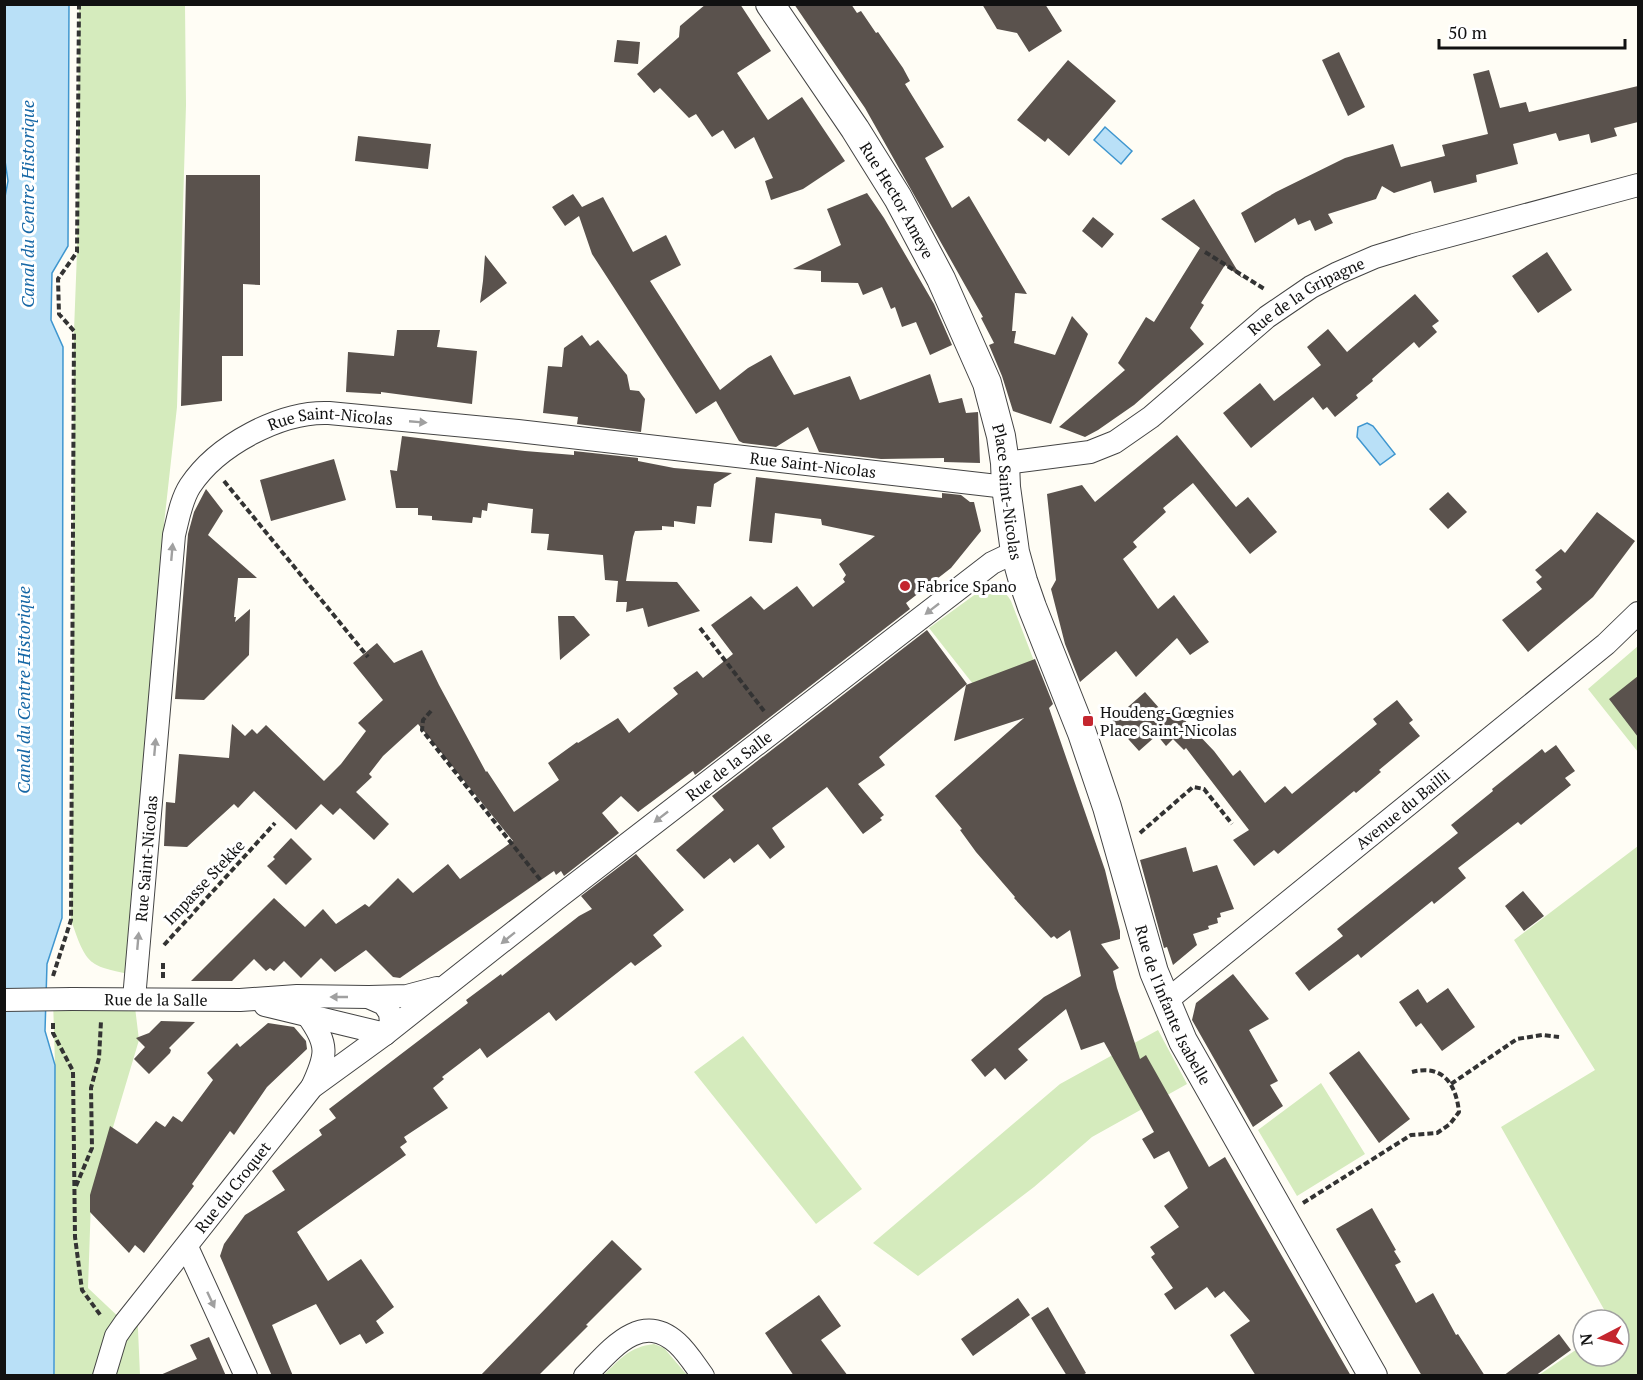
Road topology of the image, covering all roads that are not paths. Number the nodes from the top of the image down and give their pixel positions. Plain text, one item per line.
1 (770, 4) edge
2 (1638, 185) edge
3 (996, 412) joint
4 (1005, 475) junction
5 (1015, 552) junction
6 (1032, 607) joint
7 (1638, 613) edge
8 (447, 985) junction
9 (368, 997) junction
10 (134, 999) junction
11 (4, 1000) edge
12 (240, 1000) junction
13 (1165, 1002) junction
14 (308, 1016) junction
15 (385, 1034) junction
16 (312, 1087) junction
17 (187, 1247) junction
18 (104, 1376) edge
19 (246, 1376) edge
20 (585, 1376) edge
21 (703, 1376) edge
22 (1373, 1376) edge

1 - 3 street, Rue Hector Ameye
2 - 4 street, Rue de la Gripagne
3 - 4 street, Place Saint-Nicolas
4 - 5 street, Place Saint-Nicolas
10 -> 4 street, Rue Saint-Nicolas
5 - 6 street, Place Saint-Nicolas
5 -> 8 street, Rue de la Salle
6 - 13 street, Rue de l'Infante Isabelle
7 - 13 street, Avenue du Bailli
8 - 9 street, Rue de la Salle
8 - 15 street, Rue de la Salle
9 -> 12 street, Rue de la Salle
9 - 15 street
10 - 11 street, Rue de la Salle, bridge
10 - 12 street, Rue de la Salle
12 - 14 street, Rue de la Salle
13 - 22 street, Rue de l'Infante Isabelle
14 - 15 street, Rue de la Salle
14 - 16 street
15 - 16 street, Rue du Croquet
16 - 17 street, Rue du Croquet
17 - 18 street
17 -> 19 street, Rue du Croquet
20 - 21 street

